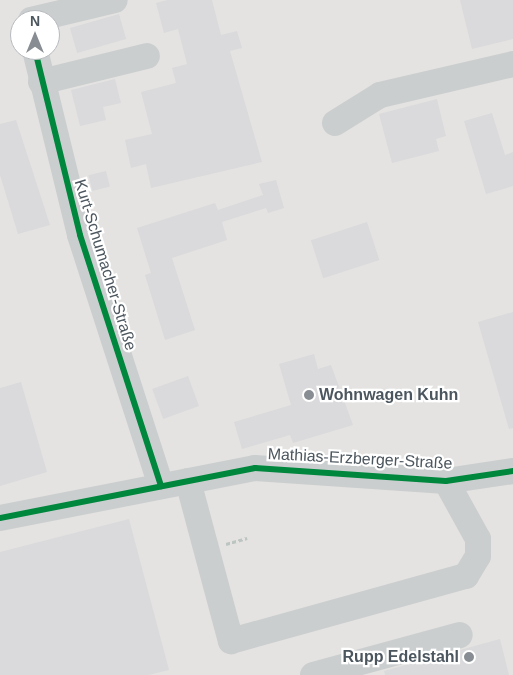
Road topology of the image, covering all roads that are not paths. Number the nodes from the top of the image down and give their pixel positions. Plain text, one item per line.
1 (115, 0) edge
2 (60, 13) edge
3 (147, 56) dead end
4 (37, 60) edge
5 (513, 64) edge
6 (41, 82) junction
7 (335, 123) dead end
8 (513, 471) edge
9 (188, 480) junction
10 (446, 480) junction
11 (161, 486) junction
12 (0, 518) edge
13 (460, 635) dead end
14 (313, 675) edge

1 - 2 street
3 - 6 street
4 - 6 street, Kurt-Schumacher-Straße
5 - 7 street
6 - 11 street, Kurt-Schumacher-Straße
8 - 10 street, Mathias-Erzberger-Straße
9 - 10 street, Mathias-Erzberger-Straße
9 - 10 street
9 - 11 street, Mathias-Erzberger-Straße
11 - 12 street, Mathias-Erzberger-Straße
13 - 14 street

